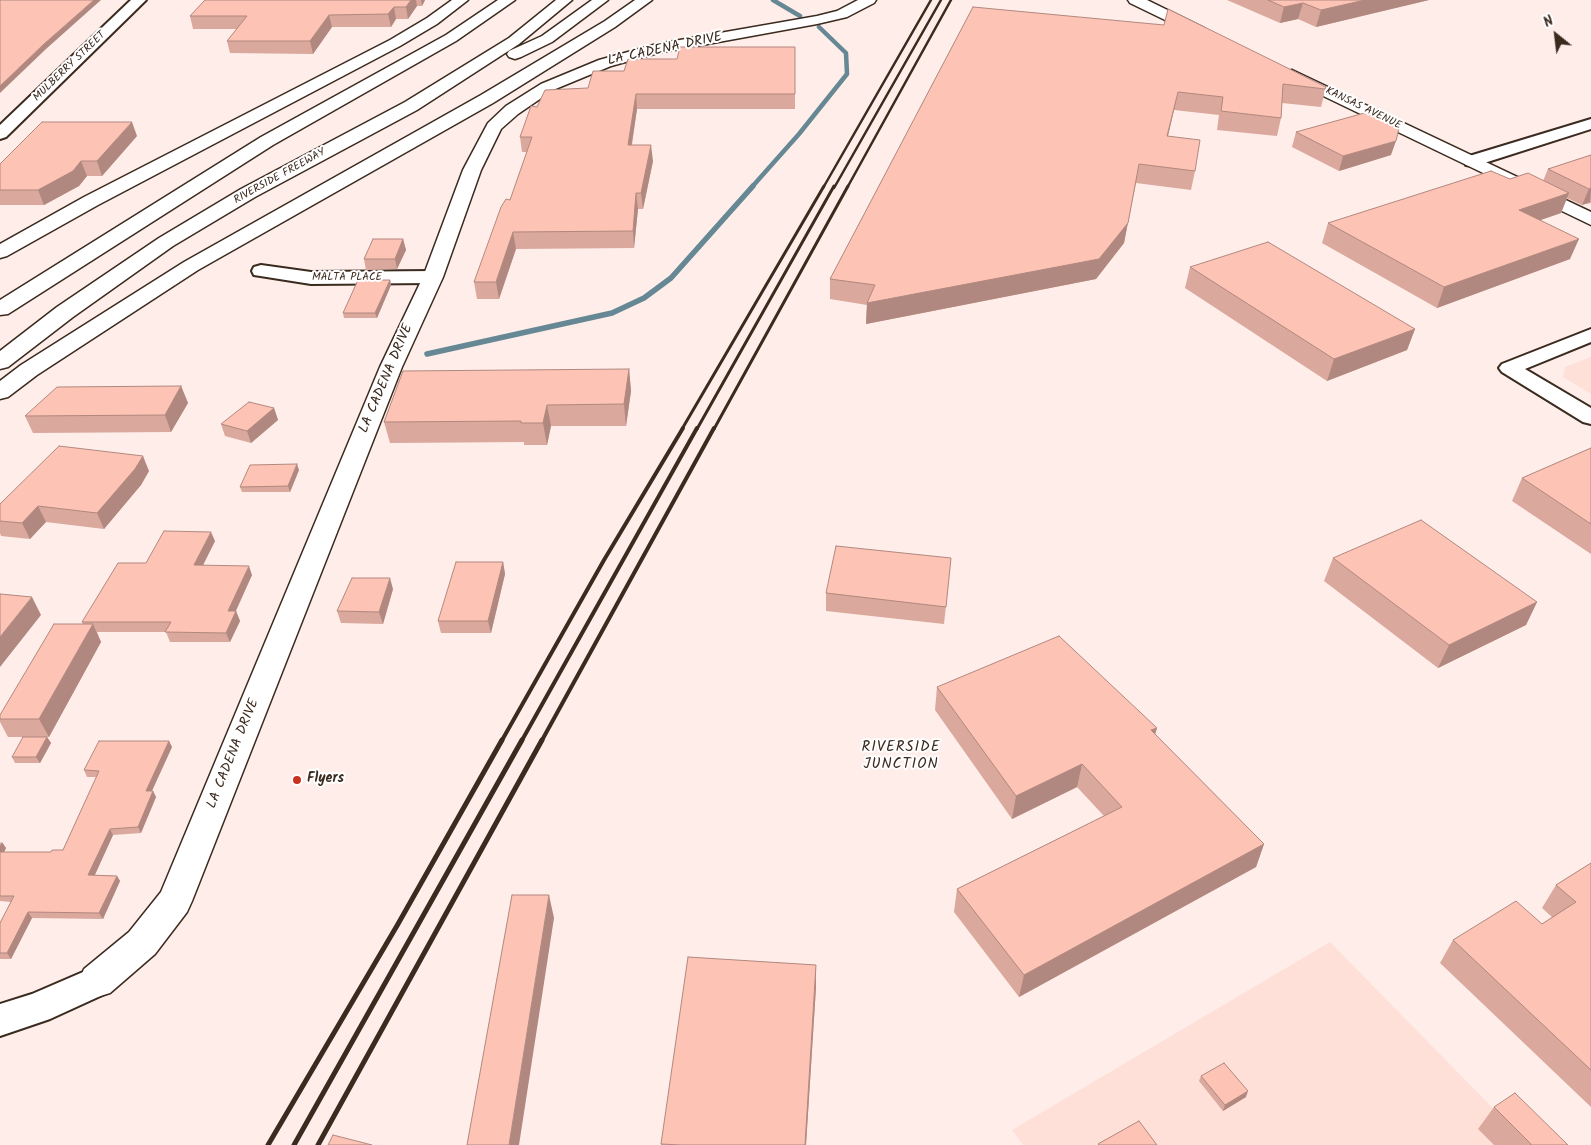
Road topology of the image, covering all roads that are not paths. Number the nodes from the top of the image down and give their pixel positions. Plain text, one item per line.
1 (139, 0) edge
2 (461, 0) edge
3 (472, 0) edge
4 (508, 0) edge
5 (564, 0) edge
6 (601, 0) edge
7 (645, 0) edge
8 (869, 0) edge
9 (1135, 0) edge
10 (1213, 37) edge
11 (1281, 70) edge
12 (411, 106) junction
13 (0, 119) edge
14 (17, 119) junction
15 (1591, 124) edge
16 (0, 134) edge
17 (267, 141) junction
18 (1472, 161) junction
19 (1591, 219) edge
20 (0, 252) edge
21 (261, 272) dead end
22 (433, 277) junction
23 (0, 309) edge
24 (1591, 335) edge
25 (0, 362) edge
26 (0, 392) edge
27 (1591, 417) edge
28 (97, 981) joint
29 (0, 1020) edge

1 - 14 street, MULBERRY STREET
2 - 20 main road
3 - 17 main road
4 - 17 main road
5 - 12 main road, RIVERSIDE FREEWAY
6 - 12 main road
7 - 26 main road
8 - 22 main road, LA CADENA DRIVE
9 - 10 main road
11 - 18 main road, KANSAS AVENUE
12 - 25 main road, RIVERSIDE FREEWAY
13 - 14 street
14 - 16 street, MULBERRY STREET
15 - 18 street
17 - 23 main road
18 - 19 main road, KANSAS AVENUE
21 - 22 street, MALTA PLACE
22 - 28 main road, LA CADENA DRIVE
24 - 27 street
28 - 29 street

